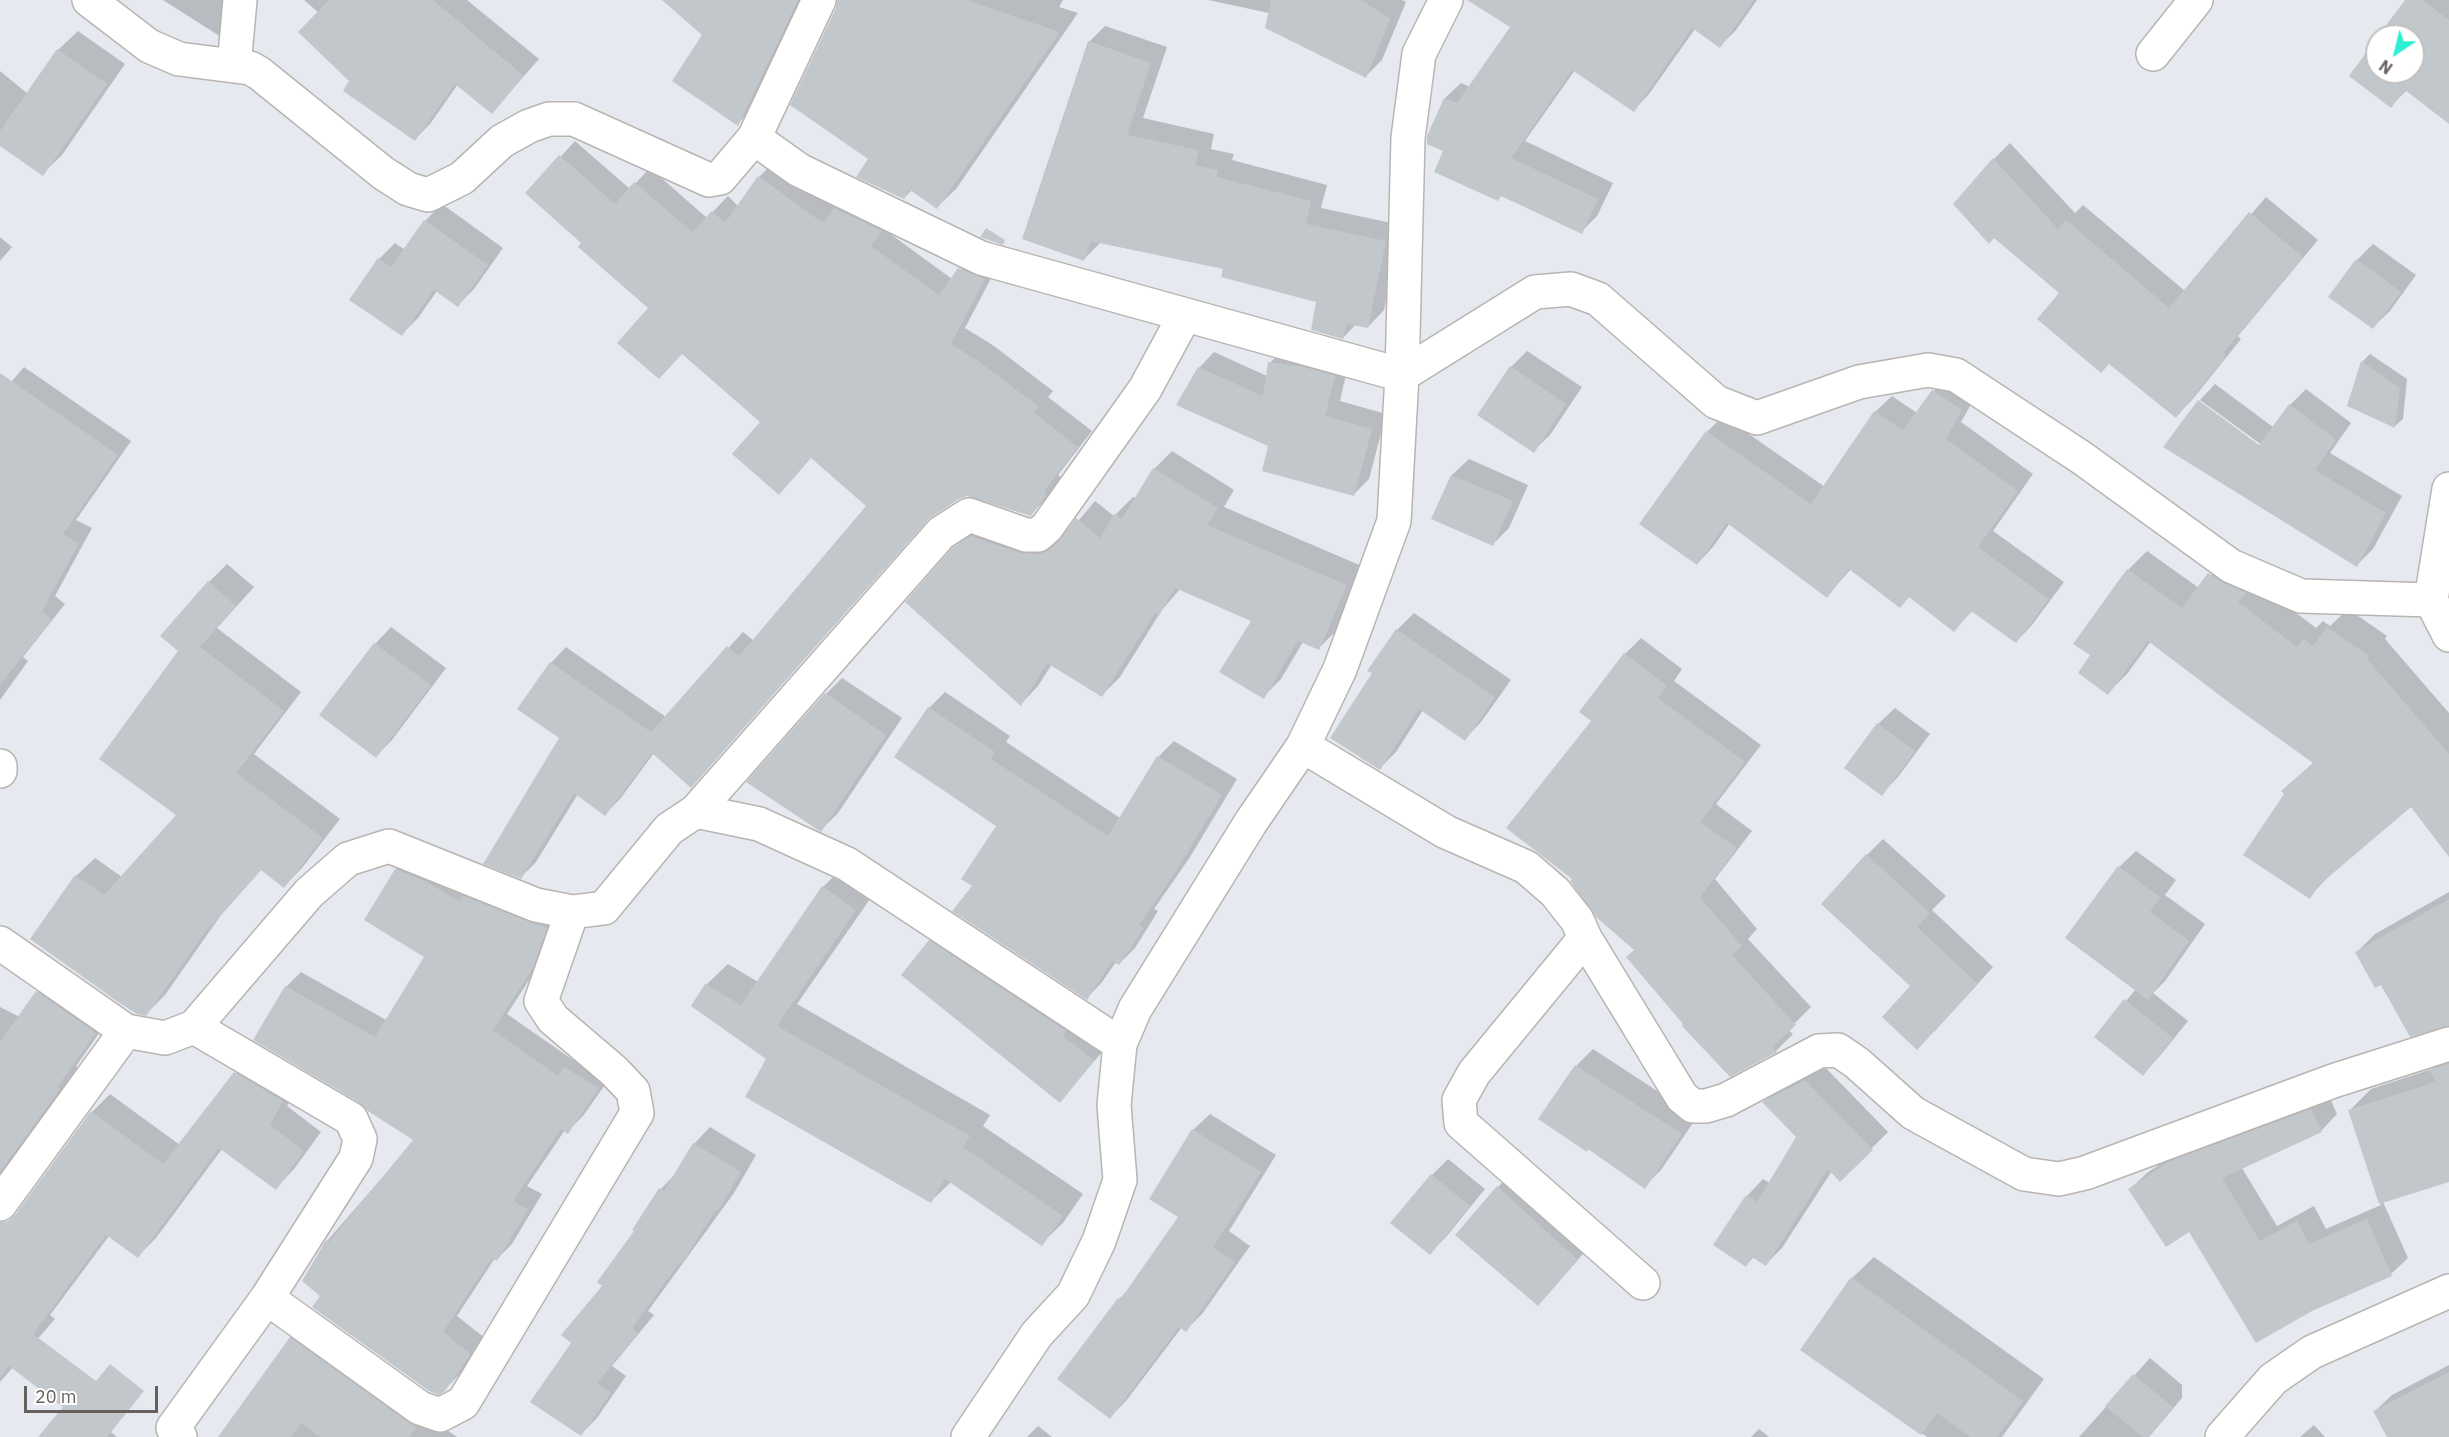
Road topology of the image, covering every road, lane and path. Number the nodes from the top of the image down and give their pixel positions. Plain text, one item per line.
1 (89, 0) edge
2 (240, 0) edge
3 (819, 0) edge
4 (1446, 0) edge
5 (2196, 0) edge
6 (2153, 54) dead end
7 (234, 66) junction
8 (754, 138) junction
9 (1185, 315) junction
10 (1402, 375) junction
11 (2449, 489) edge
12 (2431, 600) junction
13 (2449, 635) edge
14 (1303, 746) junction
15 (0, 766) edge
16 (0, 771) edge
17 (696, 811) junction
18 (572, 912) junction
19 (1585, 938) junction
20 (0, 943) edge
21 (194, 1027) junction
22 (126, 1031) junction
23 (1120, 1044) junction
24 (2449, 1044) edge
25 (0, 1204) edge
26 (1643, 1283) dead end
27 (2449, 1291) edge
28 (267, 1298) junction
29 (173, 1434) edge
30 (968, 1437) edge
31 (2222, 1437) edge

1 - 7 street
2 - 7 street
3 - 8 street
4 - 10 street
5 - 6 street
7 - 8 street
8 - 9 street
9 - 10 street
9 - 17 street
10 - 12 street
10 - 14 street
11 - 12 street
12 - 13 street
14 - 19 street
14 - 23 street
15 - 16 street
17 - 18 street
17 - 23 street
18 - 21 street
18 - 28 street
19 - 24 street
19 - 26 street
20 - 22 street
21 - 22 street
21 - 28 street
22 - 25 street
23 - 30 street
27 - 31 street
28 - 29 street

